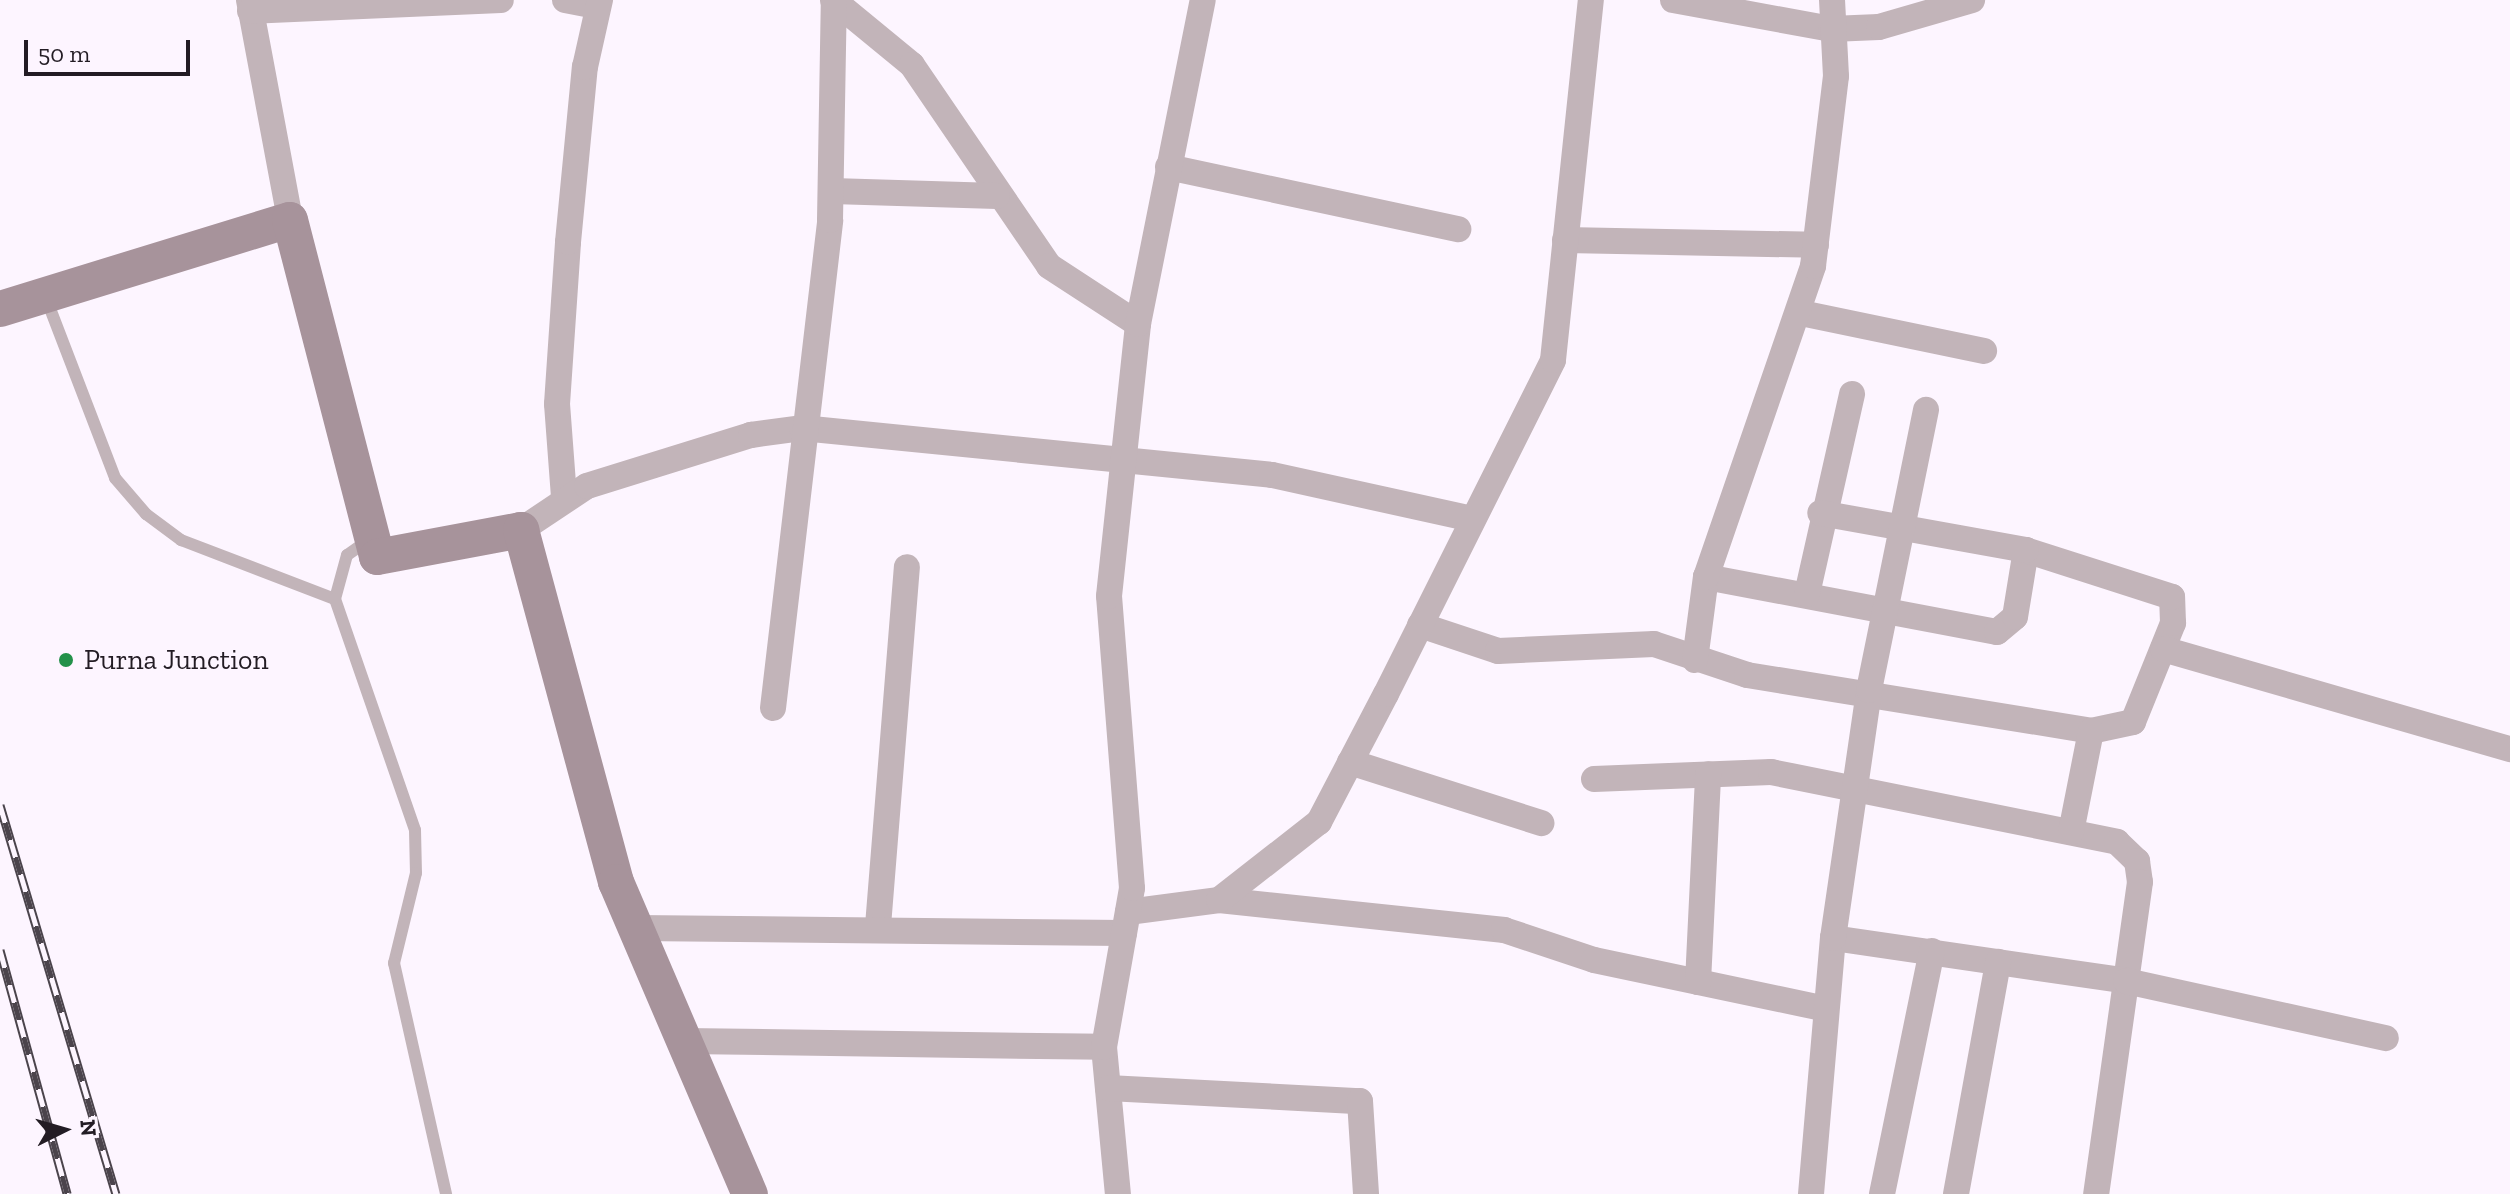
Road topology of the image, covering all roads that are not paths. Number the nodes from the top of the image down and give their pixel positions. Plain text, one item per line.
1 (501, 0) edge
2 (565, 0) edge
3 (833, 0) edge
4 (1203, 0) edge
5 (1591, 0) edge
6 (1673, 0) edge
7 (1832, 0) edge
8 (1972, 0) edge
9 (598, 3) edge
10 (249, 5) edge
11 (1831, 29) junction
12 (1168, 167) junction
13 (832, 191) junction
14 (997, 196) junction
15 (290, 220) junction
16 (1458, 229) dead end
17 (1565, 240) junction
18 (1816, 245) junction
19 (45, 295) junction
20 (0, 309) edge
21 (1801, 313) junction
22 (1138, 324) junction
23 (1984, 351) dead end
24 (1852, 394) dead end
25 (1926, 410) dead end
26 (802, 428) junction
27 (1124, 458) junction
28 (564, 497) junction
29 (1820, 513) junction
30 (1472, 519) junction
31 (1900, 529) junction
32 (521, 530) junction
33 (372, 538) junction
34 (2026, 550) junction
35 (907, 567) dead end
36 (1706, 577) junction
37 (1807, 594) junction
38 (335, 599) junction
39 (1883, 608) junction
40 (1420, 625) junction
41 (2163, 649) junction
42 (1695, 660) junction
43 (1869, 690) junction
44 (773, 708) dead end
45 (2091, 731) junction
46 (2510, 749) edge
47 (1350, 762) junction
48 (1708, 774) junction
49 (1594, 779) dead end
50 (1859, 785) junction
51 (1541, 823) dead end
52 (2071, 832) junction
53 (1219, 900) junction
54 (1126, 923) junction
55 (878, 926) junction
56 (636, 928) junction
57 (1833, 938) junction
58 (1932, 951) junction
59 (1998, 962) junction
60 (2126, 981) junction
61 (1698, 982) junction
62 (1826, 1009) junction
63 (2386, 1038) dead end
64 (684, 1041) junction
65 (1104, 1047) junction
66 (1108, 1088) junction
67 (446, 1194) edge
68 (750, 1194) edge
69 (1118, 1194) edge
70 (1366, 1194) edge
71 (1811, 1194) edge
72 (1882, 1194) edge
73 (1956, 1194) edge
74 (2096, 1194) edge

1 - 10 street
2 - 9 street
3 - 13 street
3 - 14 street
4 - 12 street
5 - 17 street
6 - 11 street
7 - 11 street
8 - 11 street
9 - 28 street
10 - 15 street
11 - 18 street
12 - 16 street
12 - 22 street
13 - 14 street
13 - 26 street
14 - 22 street
15 - 19 main road
15 - 33 main road
17 - 18 street
17 - 30 street
18 - 21 street
19 - 20 main road
19 - 38 lane
21 - 23 street
21 - 36 street
22 - 27 street
24 - 29 street
25 - 31 street
26 - 27 street
26 - 28 street
26 - 44 street
27 - 30 street
27 - 54 street
28 - 32 street
29 - 31 street
29 - 37 street
30 - 40 street
31 - 34 street
31 - 39 street
32 - 33 main road
32 - 56 main road
33 - 38 lane
34 - 39 street
34 - 41 street
35 - 55 street
36 - 37 street
36 - 42 street
37 - 39 street
38 - 67 lane
39 - 43 street
40 - 42 street
40 - 47 street
41 - 45 street
41 - 46 street
42 - 43 street
43 - 45 street
43 - 50 street
45 - 52 street
47 - 51 street
47 - 53 street
48 - 49 street
48 - 50 street
48 - 61 street
50 - 52 street
50 - 57 street
52 - 60 street
53 - 54 street
53 - 61 street
54 - 55 street
54 - 65 street
55 - 56 street
56 - 64 main road
57 - 58 street
57 - 62 street
58 - 59 street
58 - 72 street
59 - 60 street
59 - 73 street
60 - 63 street
60 - 74 street
61 - 62 street
62 - 71 street
64 - 65 street
64 - 68 main road
65 - 66 street
66 - 69 street
66 - 70 street

